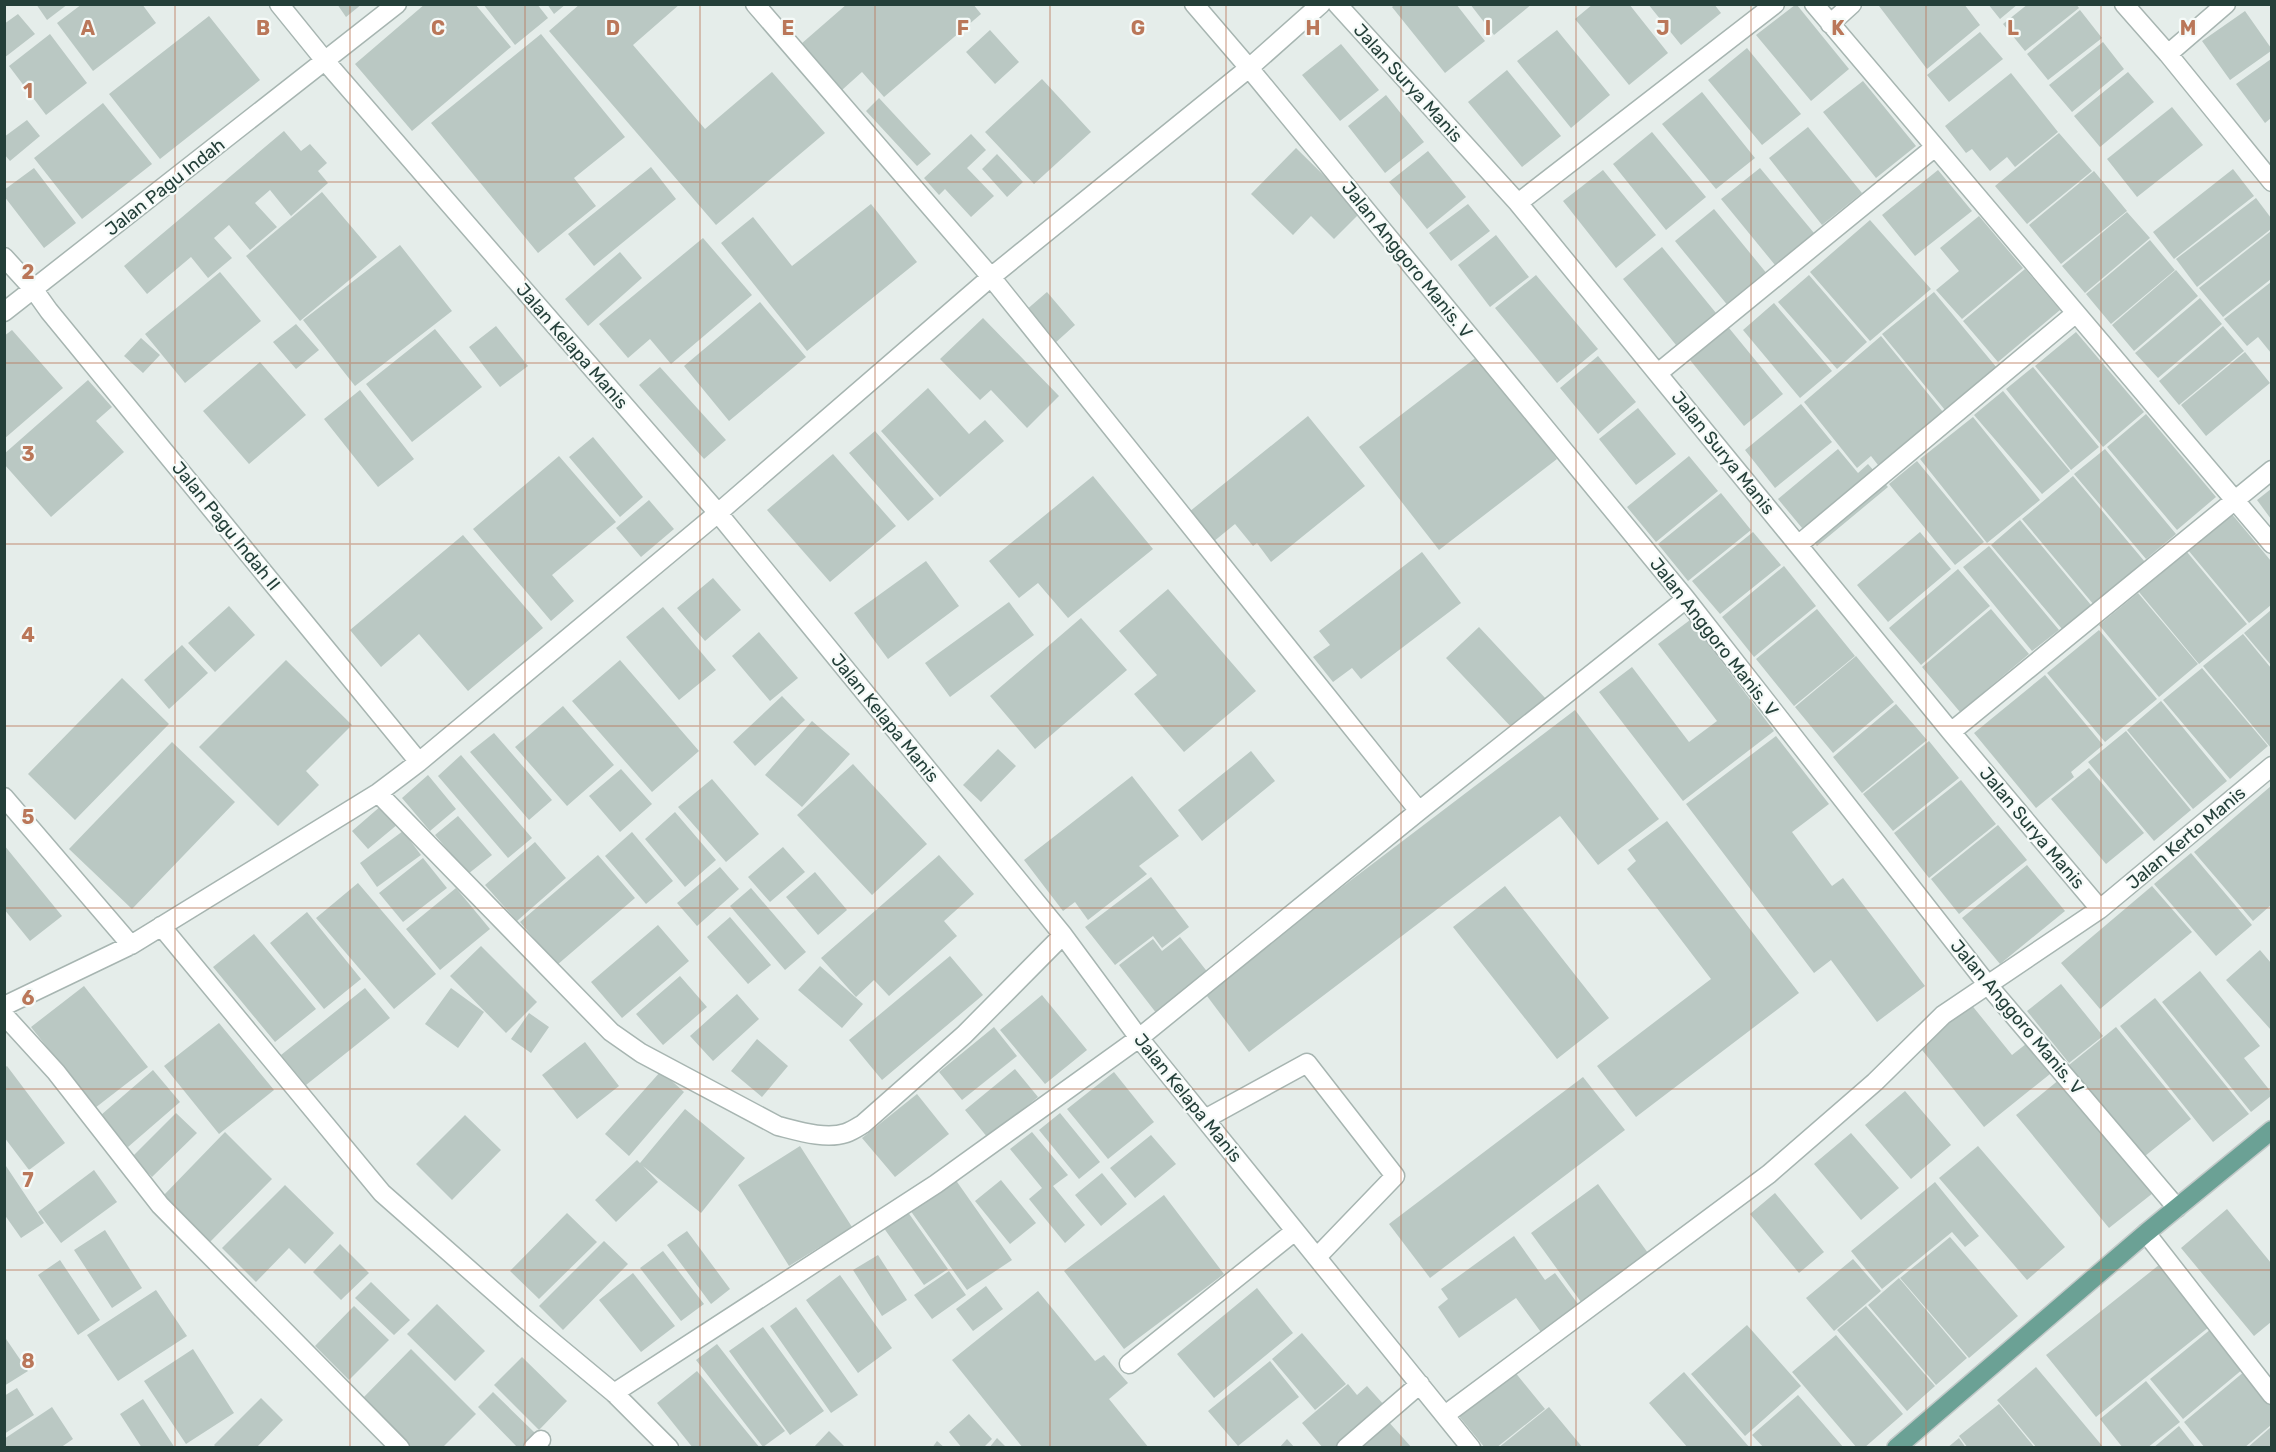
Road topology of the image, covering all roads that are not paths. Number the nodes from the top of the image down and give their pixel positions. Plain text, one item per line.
1 (279, 4) edge
2 (397, 4) edge
3 (755, 4) edge
4 (1194, 4) edge
5 (1321, 4) edge
6 (1337, 4) edge
7 (1776, 4) edge
8 (1814, 4) edge
9 (1852, 4) edge
10 (2124, 4) edge
11 (2226, 4) edge
12 (1830, 24) junction
13 (2168, 54) junction
14 (326, 62) junction
15 (1249, 68) junction
16 (1935, 147) junction
17 (2271, 182) edge
18 (1518, 203) junction
19 (4, 257) edge
20 (991, 276) junction
21 (34, 290) junction
22 (4, 312) edge
23 (2076, 313) junction
24 (1658, 373) junction
25 (2271, 470) edge
26 (2235, 500) junction
27 (718, 513) junction
28 (2271, 544) edge
29 (1798, 545) junction
30 (1686, 599) junction
31 (1951, 732) junction
32 (419, 762) junction
33 (2271, 766) edge
34 (378, 793) junction
35 (4, 797) edge
36 (1419, 811) junction
37 (2100, 909) junction
38 (161, 926) junction
39 (1063, 935) junction
40 (131, 945) junction
41 (1987, 984) junction
42 (4, 1006) edge
43 (4, 1015) edge
44 (1139, 1038) junction
45 (1205, 1119) junction
46 (2271, 1130) edge
47 (2177, 1208) junction
48 (1295, 1231) junction
49 (2146, 1233) junction
50 (1317, 1257) junction
51 (1129, 1364) dead end
52 (1420, 1384) junction
53 (614, 1393) junction
54 (2271, 1395) edge
55 (1445, 1415) junction
56 (400, 1448) edge
57 (669, 1448) edge
58 (1346, 1448) edge
59 (1471, 1448) edge
60 (1896, 1448) edge

1 - 14 street, Jalan Kelapa Manis
2 - 14 street, Jalan Pagu Indah
3 - 20 street
4 - 15 street, Jalan Anggoro Manis. V
5 - 15 street
6 - 18 street, Jalan Surya Manis
7 - 18 street
8 - 12 street
9 - 12 street
10 - 13 street
11 - 13 street
12 - 16 street
13 - 17 street
14 - 21 street, Jalan Pagu Indah
14 - 27 street, Jalan Kelapa Manis
15 - 20 street
15 - 30 street, Jalan Anggoro Manis. V
16 - 23 street
16 - 24 street
18 - 24 street, Jalan Surya Manis
19 - 21 street, Jalan Pagu Indah II
20 - 27 street
20 - 36 street
21 - 22 street, Jalan Pagu Indah
21 - 32 street, Jalan Pagu Indah II
23 - 26 street
23 - 29 street
24 - 29 street, Jalan Surya Manis
25 - 26 street
26 - 28 street
26 - 31 street
27 - 32 street
27 - 39 street, Jalan Kelapa Manis
29 - 31 street, Jalan Surya Manis
30 - 36 street
30 - 41 street, Jalan Anggoro Manis. V
31 - 37 street, Jalan Surya Manis
32 - 34 street
33 - 37 street, Jalan Kerto Manis
34 - 38 street
34 - 39 street
35 - 40 street
36 - 44 street
37 - 41 street, Jalan Kerto Manis
38 - 40 street
38 - 53 street
39 - 44 street, Jalan Kelapa Manis
40 - 42 street
41 - 47 street, Jalan Anggoro Manis. V
41 - 55 street, Jalan Kerto Manis
43 - 56 street
44 - 45 street, Jalan Kelapa Manis
44 - 53 street
45 - 48 street, Jalan Kelapa Manis
45 - 50 street
46 - 47 main road
47 - 49 main road
48 - 50 street, Jalan Kelapa Manis
48 - 51 street
49 - 54 street
49 - 60 main road
50 - 52 street, Jalan Kelapa Manis
52 - 55 street, Jalan Kelapa Manis
52 - 58 street
53 - 57 street
55 - 59 street, Jalan Kelapa Manis

